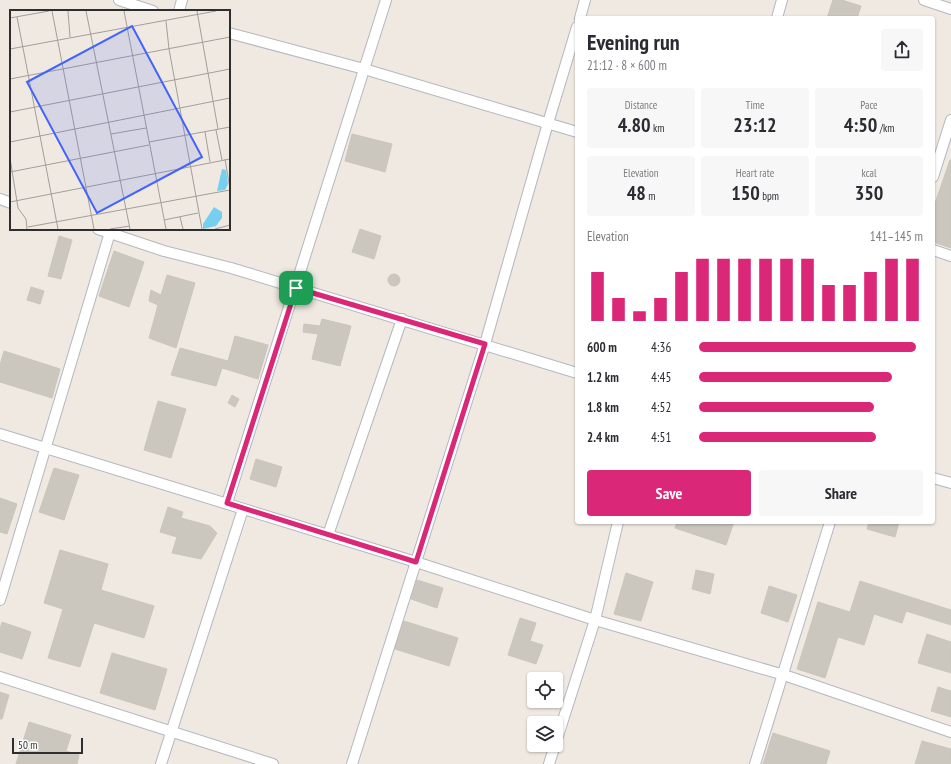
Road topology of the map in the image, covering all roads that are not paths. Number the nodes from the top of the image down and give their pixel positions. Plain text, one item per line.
1 (119, 0) edge
2 (182, 0) edge
3 (386, 0) edge
4 (585, 0) edge
5 (782, 0) edge
6 (924, 0) edge
7 (951, 9) edge
8 (150, 10) edge
9 (178, 10) edge
10 (581, 16) edge
11 (778, 16) edge
12 (230, 33) edge
13 (575, 34) edge
14 (364, 69) junction
15 (951, 120) edge
16 (548, 123) junction
17 (575, 131) edge
18 (935, 171) edge
19 (0, 199) edge
20 (10, 203) edge
21 (110, 231) edge
22 (935, 251) edge
23 (951, 256) edge
24 (296, 288) junction
25 (402, 319) junction
26 (485, 344) junction
27 (575, 372) edge
28 (0, 434) edge
29 (46, 447) junction
30 (935, 479) edge
31 (951, 484) edge
32 (227, 503) junction
33 (243, 509) junction
34 (618, 524) edge
35 (829, 524) edge
36 (328, 535) junction
37 (416, 562) junction
38 (0, 600) edge
39 (595, 620) junction
40 (784, 675) junction
41 (0, 677) edge
42 (563, 720) edge
43 (171, 731) junction
44 (951, 732) edge
45 (553, 752) edge
46 (161, 764) edge
47 (273, 764) edge
48 (352, 764) edge
49 (549, 764) edge
50 (755, 764) edge

1 - 8 street
2 - 9 street
3 - 14 street
4 - 10 street
5 - 11 street
6 - 7 street
12 - 14 street
13 - 16 street
14 - 16 street
14 - 24 street
15 - 18 street
16 - 17 street
16 - 26 street
19 - 20 street
21 - 24 street
21 - 29 street
22 - 23 street
24 - 25 street
24 - 32 street
25 - 26 street
25 - 36 street
26 - 27 street
26 - 37 street
28 - 29 street
29 - 32 street
29 - 38 street
30 - 31 street
32 - 33 street
33 - 36 street
33 - 43 street
34 - 39 street
35 - 40 street
36 - 37 street
37 - 39 street
37 - 48 street
39 - 40 street
39 - 42 street
40 - 44 street
40 - 50 street
41 - 43 street
43 - 46 street
43 - 47 street
45 - 49 street

